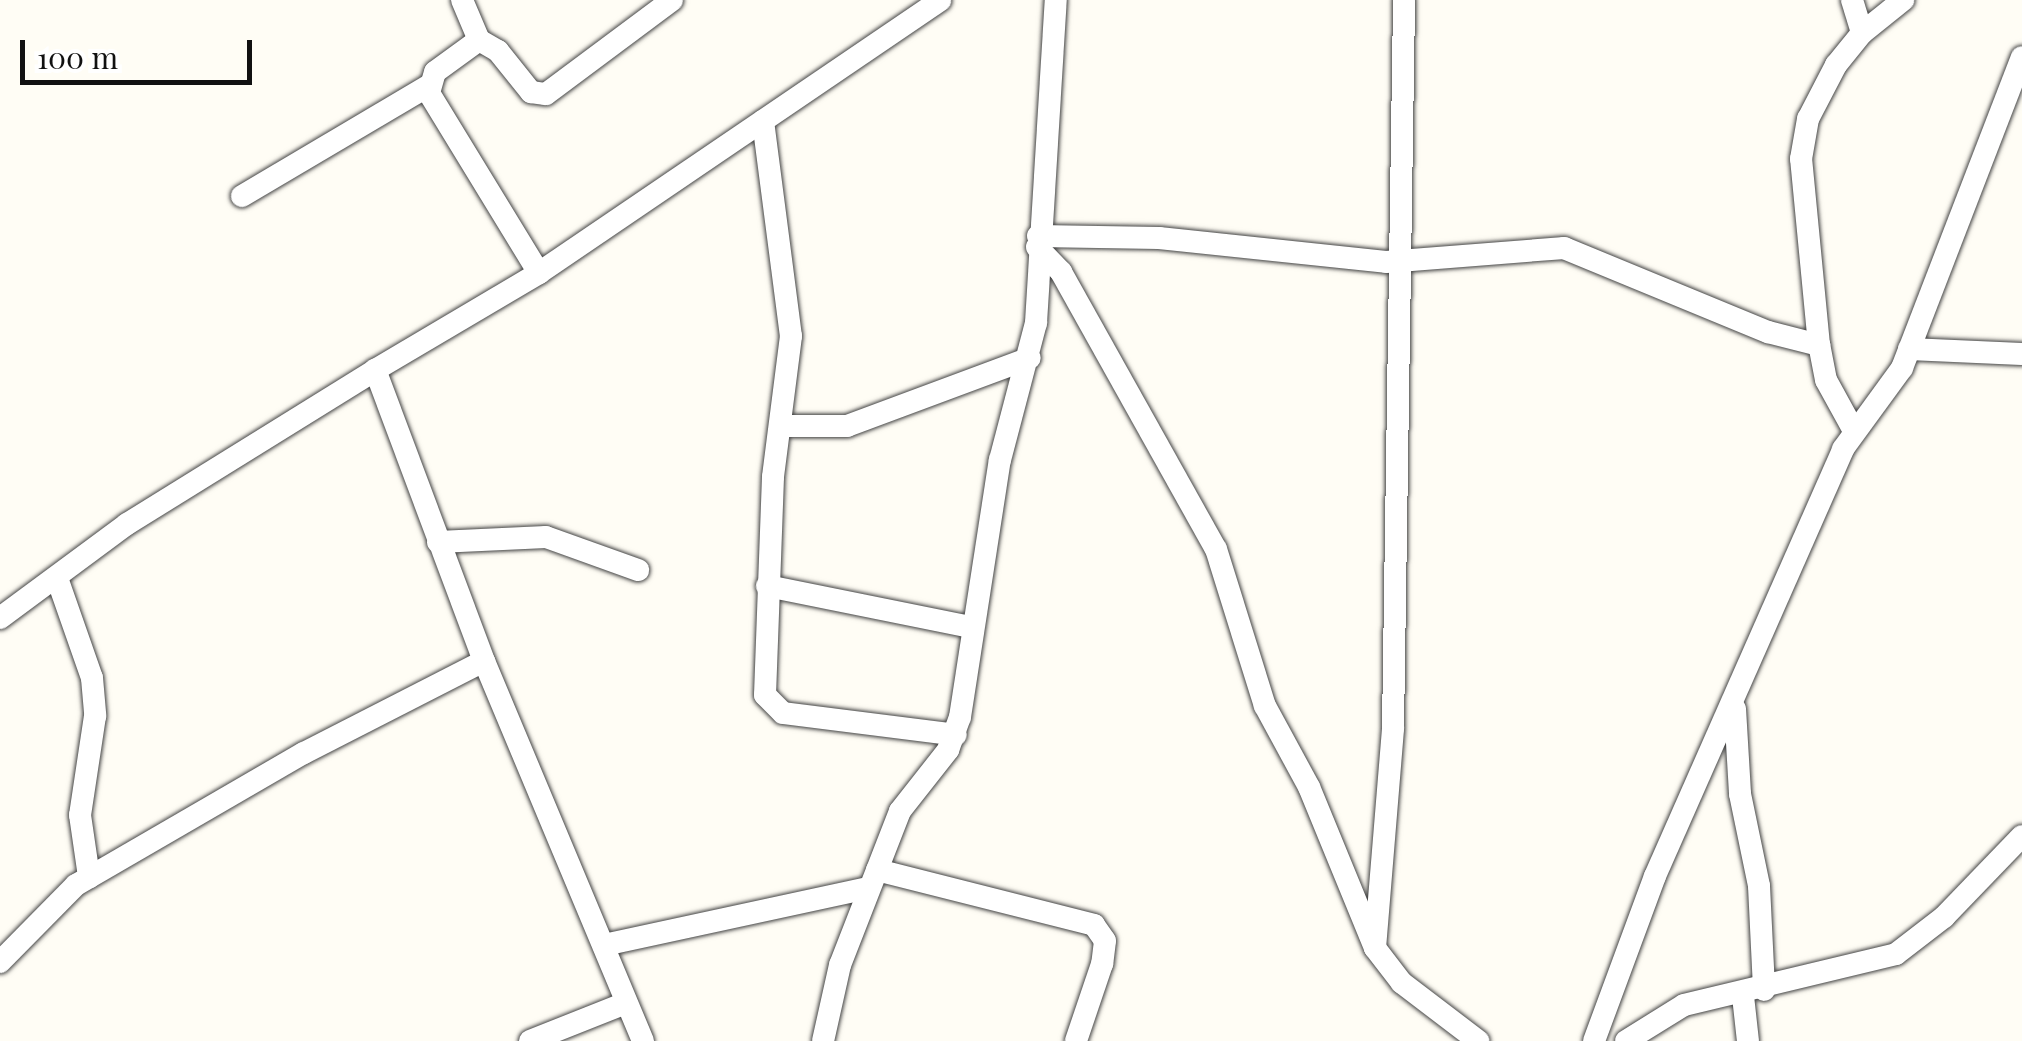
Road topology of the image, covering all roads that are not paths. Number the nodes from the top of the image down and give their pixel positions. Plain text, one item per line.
1 (462, 0) edge
2 (672, 0) edge
3 (940, 0) edge
4 (1056, 0) edge
5 (1404, 0) edge
6 (1852, 0) edge
7 (1903, 0) edge
8 (1862, 33) junction
9 (478, 40) junction
10 (2022, 57) edge
11 (428, 86) junction
12 (2016, 89) edge
13 (762, 121) junction
14 (242, 196) dead end
15 (1038, 242) junction
16 (1398, 262) junction
17 (539, 273) junction
18 (1819, 345) junction
19 (1909, 349) junction
20 (2022, 354) edge
21 (1030, 358) junction
22 (376, 370) junction
23 (782, 426) junction
24 (1854, 431) junction
25 (438, 542) junction
26 (638, 570) dead end
27 (58, 578) junction
28 (767, 586) junction
29 (0, 618) edge
30 (971, 627) junction
31 (484, 661) junction
32 (1734, 705) junction
33 (956, 735) junction
34 (2022, 836) edge
35 (89, 877) junction
36 (872, 879) junction
37 (604, 946) junction
38 (1375, 948) junction
39 (0, 962) edge
40 (1754, 993) junction
41 (626, 1002) junction
42 (530, 1041) edge
43 (643, 1041) edge
44 (823, 1041) edge
45 (1076, 1041) edge
46 (1478, 1041) edge
47 (1594, 1041) edge
48 (1626, 1041) edge
49 (1748, 1041) edge

1 - 9 street
2 - 9 street
3 - 13 street
4 - 15 street
5 - 16 street
6 - 8 street
7 - 8 street
8 - 18 street
9 - 11 street
10 - 12 street
11 - 14 street
11 - 17 street
12 - 19 street
13 - 17 street
13 - 23 street
15 - 16 street
15 - 21 street
15 - 38 street
16 - 18 street
16 - 38 street
17 - 22 street
18 - 24 street
19 - 20 street
19 - 24 street
21 - 23 street
21 - 30 street
22 - 25 street
22 - 27 street
23 - 28 street
24 - 32 street
25 - 26 street
25 - 31 street
27 - 29 street
27 - 35 street
28 - 30 street
28 - 33 street
30 - 33 street
31 - 35 street
31 - 37 street
32 - 40 street
32 - 47 street
33 - 36 street
34 - 40 street
35 - 39 street
36 - 37 street
36 - 44 street
36 - 45 street
37 - 41 street
38 - 46 street
40 - 48 street
40 - 49 street
41 - 42 street
41 - 43 street

